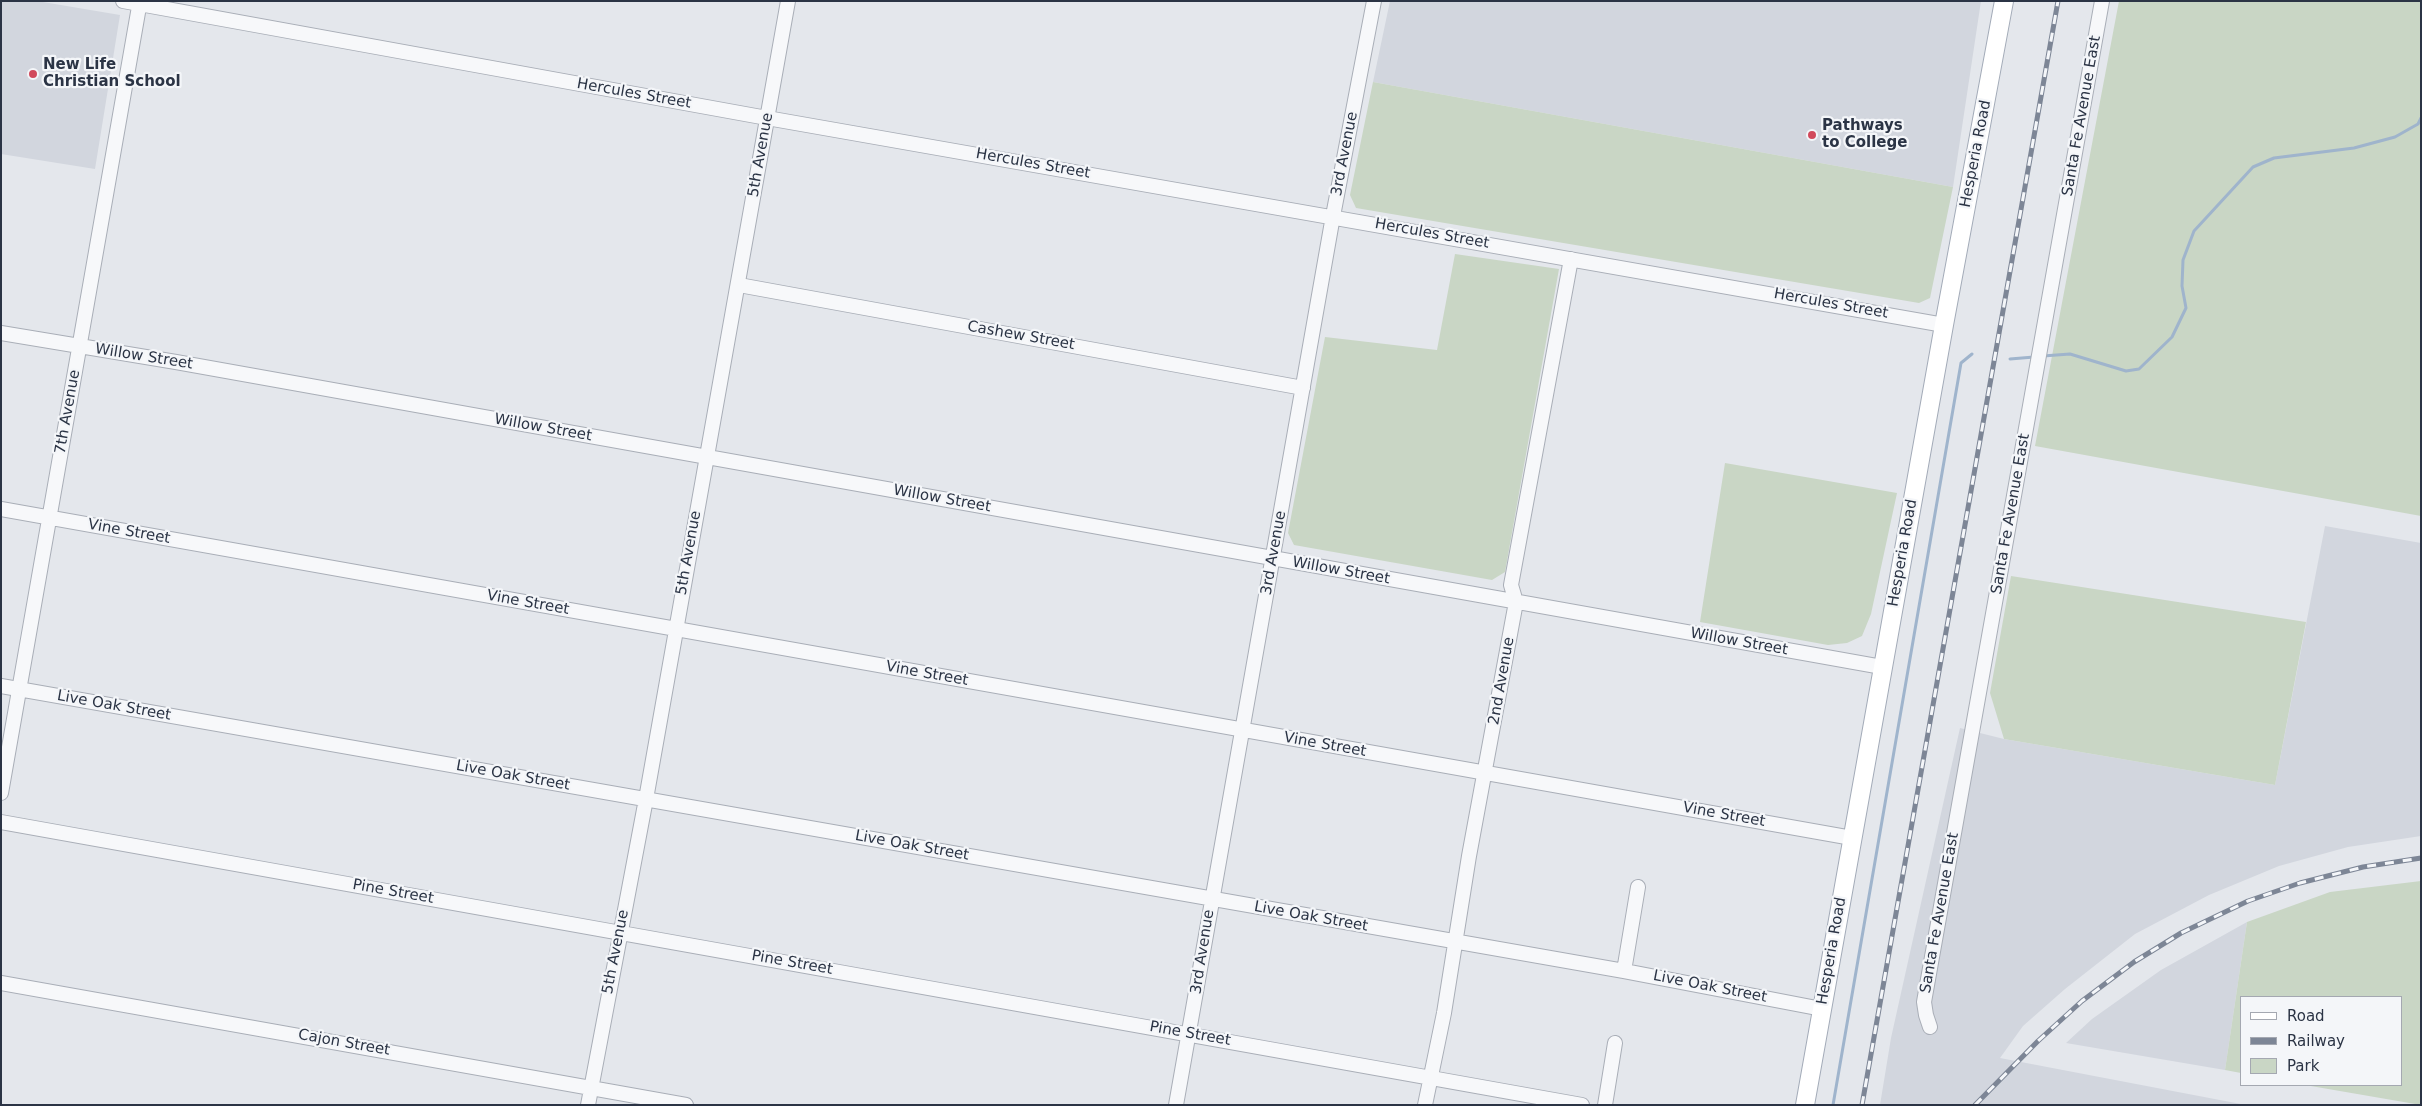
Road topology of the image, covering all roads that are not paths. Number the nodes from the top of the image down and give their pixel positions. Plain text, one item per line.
1 (123, 1) edge
2 (788, 1) edge
3 (1374, 1) edge
4 (2004, 1) edge
5 (2102, 1) edge
6 (140, 3) edge
7 (767, 118) junction
8 (1333, 216) junction
9 (1571, 259) junction
10 (739, 285) junction
11 (1944, 324) junction
12 (1, 333) edge
13 (79, 347) junction
14 (1303, 388) junction
15 (706, 457) junction
16 (1, 509) edge
17 (51, 517) junction
18 (1273, 559) junction
19 (1516, 602) junction
20 (675, 630) junction
21 (1882, 667) junction
22 (1, 686) edge
23 (19, 689) junction
24 (1242, 730) junction
25 (1485, 773) junction
26 (1, 793) edge
27 (646, 799) junction
28 (1, 822) edge
29 (1852, 838) junction
30 (1638, 887) dead end
31 (1212, 900) junction
32 (620, 932) junction
33 (1455, 942) junction
34 (1624, 970) junction
35 (1, 983) edge
36 (1822, 1009) junction
37 (1930, 1027) dead end
38 (1189, 1034) junction
39 (1615, 1043) dead end
40 (1430, 1077) junction
41 (591, 1088) junction
42 (588, 1105) edge
43 (686, 1105) edge
44 (1176, 1105) edge
45 (1426, 1105) edge
46 (1582, 1105) edge
47 (1605, 1105) edge
48 (1805, 1105) edge

1 - 6 street, Hercules Street
2 - 7 street, 5th Avenue
3 - 8 street, 3rd Avenue
4 - 11 main road, Hesperia Road
5 - 37 street, Santa Fe Avenue East
6 - 7 street, Hercules Street
6 - 13 street, 7th Avenue
7 - 8 street, Hercules Street
7 - 10 street, 5th Avenue
8 - 9 street, Hercules Street
8 - 14 street, 3rd Avenue
9 - 11 street, Hercules Street
9 - 19 street, 2nd Avenue
10 - 14 street, Cashew Street
10 - 15 street, 5th Avenue
11 - 21 main road, Hesperia Road
12 - 13 street, Willow Street
13 - 15 street, Willow Street
13 - 17 street, 7th Avenue
14 - 18 street, 3rd Avenue
15 - 18 street, Willow Street
15 - 20 street, 5th Avenue
16 - 17 street, Vine Street
17 - 20 street, Vine Street
17 - 23 street, 7th Avenue
18 - 19 street, Willow Street
18 - 24 street, 3rd Avenue
19 - 21 street, Willow Street
19 - 25 street, 2nd Avenue
20 - 24 street, Vine Street
20 - 27 street, 5th Avenue
21 - 29 main road, Hesperia Road
22 - 23 street, Live Oak Street
23 - 26 street, 7th Avenue
23 - 27 street, Live Oak Street
24 - 25 street, Vine Street
24 - 31 street, 3rd Avenue
25 - 29 street, Vine Street
25 - 33 street, 2nd Avenue
27 - 31 street, Live Oak Street
27 - 32 street, 5th Avenue
28 - 32 street, Pine Street
29 - 36 main road, Hesperia Road
30 - 34 street
31 - 33 street, Live Oak Street
31 - 38 street, 3rd Avenue
32 - 38 street, Pine Street
32 - 41 street, 5th Avenue
33 - 34 street, Live Oak Street
33 - 40 street, 2nd Avenue
34 - 36 street, Live Oak Street
35 - 41 street, Cajon Street
36 - 48 main road, Hesperia Road
38 - 40 street, Pine Street
38 - 44 street, 3rd Avenue
39 - 47 street
40 - 45 street, 2nd Avenue
40 - 46 street, Pine Street
41 - 42 street, 5th Avenue
41 - 43 street, Cajon Street

